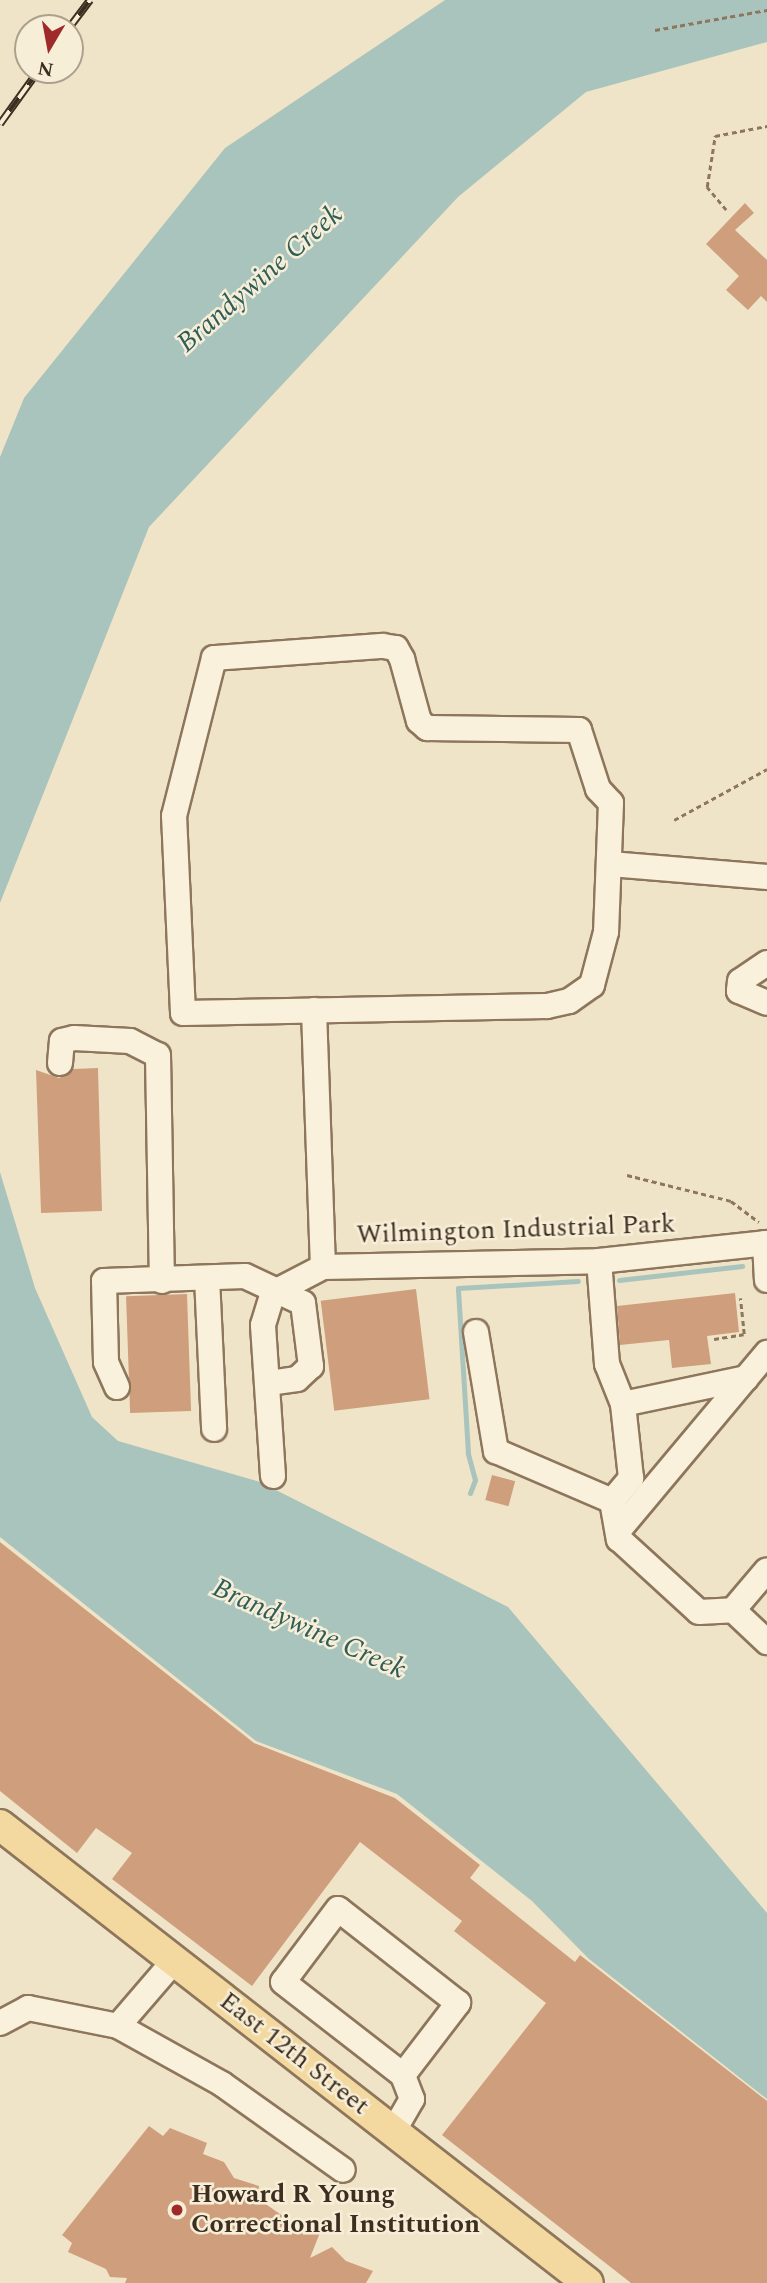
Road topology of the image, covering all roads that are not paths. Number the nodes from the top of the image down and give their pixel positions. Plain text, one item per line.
1 (610, 864) junction
2 (767, 877) edge
3 (767, 963) edge
4 (767, 1003) edge
5 (314, 1010) junction
6 (60, 1063) dead end
7 (766, 1240) edge
8 (599, 1261) junction
9 (323, 1267) junction
10 (207, 1278) junction
11 (767, 1280) edge
12 (162, 1281) junction
13 (273, 1293) junction
14 (476, 1332) dead end
15 (767, 1353) edge
16 (746, 1378) junction
17 (268, 1383) junction
18 (117, 1387) dead end
19 (623, 1404) junction
20 (214, 1429) dead end
21 (273, 1476) dead end
22 (612, 1501) junction
23 (618, 1531) junction
24 (767, 1570) edge
25 (733, 1610) junction
26 (767, 1642) edge
27 (0, 1825) edge
28 (174, 1961) junction
29 (0, 2023) edge
30 (118, 2026) junction
31 (404, 2075) junction
32 (393, 2132) junction
33 (343, 2169) dead end
34 (588, 2283) edge

1 - 2 street
1 - 5 street
1 - 5 street
3 - 4 street
5 - 9 street
6 - 12 street
7 - 8 street, Wilmington Industrial Park
7 - 11 street
8 - 9 street, Wilmington Industrial Park
8 - 19 street
9 - 13 street, Wilmington Industrial Park
10 - 12 street
10 - 13 street
10 - 20 street
12 - 18 street
13 - 17 street
13 - 17 street
14 - 22 street
15 - 16 street
16 - 19 street
16 - 23 street
17 - 21 street
19 - 22 street
22 - 23 street
23 - 25 street
24 - 25 street
25 - 26 street
27 - 28 main road, East 12th Street
28 - 30 street
28 - 32 main road, East 12th Street
29 - 30 street
30 - 33 street
31 - 31 street
31 - 32 street
32 - 34 main road, East 12th Street

